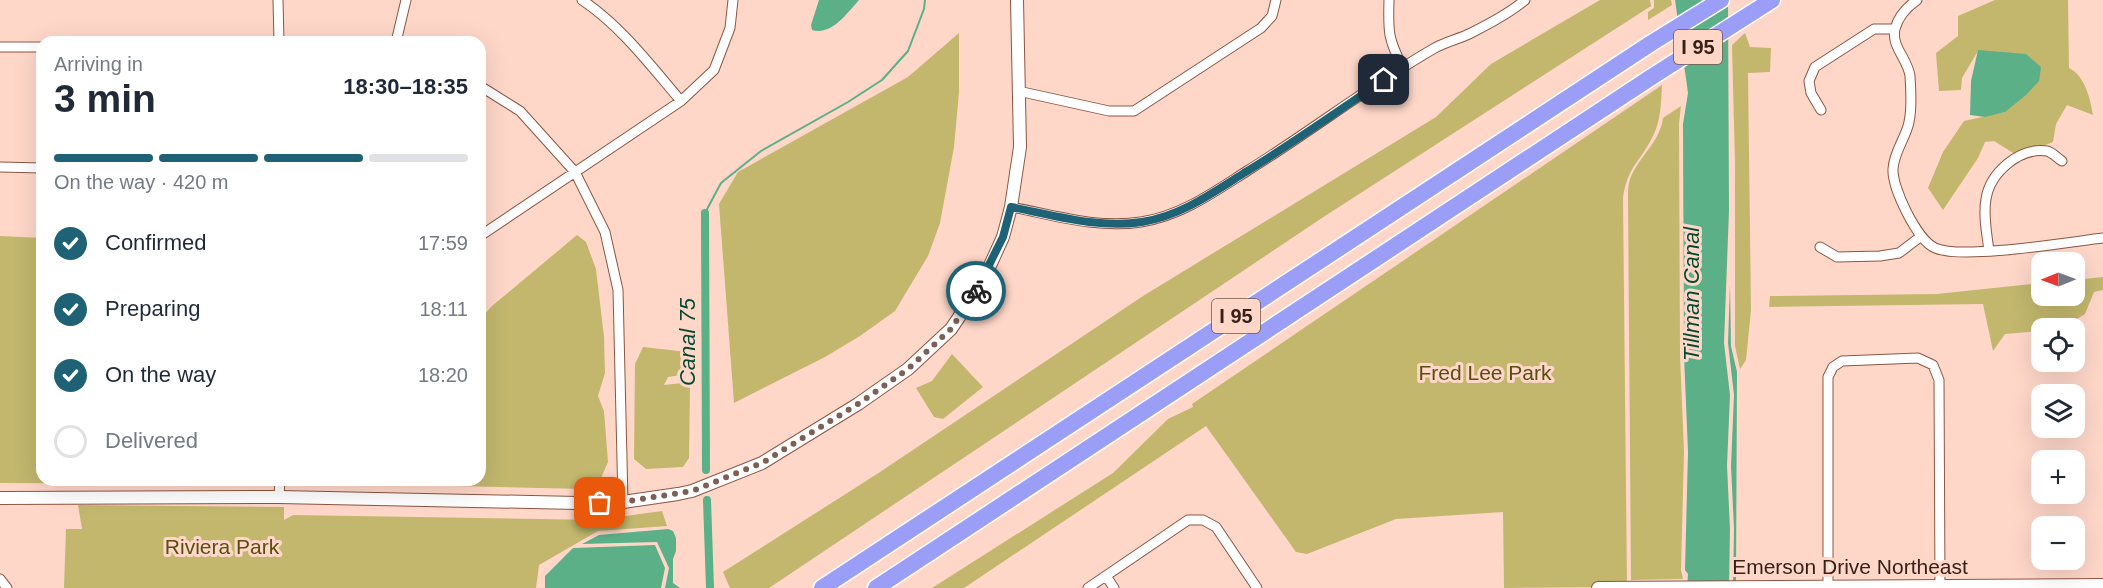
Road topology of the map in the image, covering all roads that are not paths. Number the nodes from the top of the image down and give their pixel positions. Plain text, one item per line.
1 (278, 0) edge
2 (406, 0) edge
3 (582, 0) edge
4 (733, 0) edge
5 (1017, 0) edge
6 (1276, 0) edge
7 (1389, 0) edge
8 (1525, 0) edge
9 (1721, 0) edge
10 (1772, 0) edge
11 (1917, 0) edge
12 (1895, 30) junction
13 (279, 36) edge
14 (397, 36) edge
15 (0, 47) edge
16 (36, 47) edge
17 (1403, 68) junction
18 (486, 90) edge
19 (1018, 92) junction
20 (681, 101) junction
21 (1821, 110) dead end
22 (2062, 161) dead end
23 (0, 167) edge
24 (36, 168) edge
25 (575, 172) junction
26 (1011, 207) junction
27 (486, 232) edge
28 (1920, 237) junction
29 (2103, 238) edge
30 (1820, 247) dead end
31 (1989, 251) junction
32 (280, 486) edge
33 (279, 497) junction
34 (0, 498) edge
35 (623, 502) junction
36 (1106, 576) junction
37 (0, 579) edge
38 (2103, 585) edge
39 (1675, 587) edge
40 (1754, 587) edge
41 (1828, 587) edge
42 (1940, 587) edge
43 (7, 588) edge
44 (822, 588) edge
45 (876, 588) edge
46 (1088, 588) edge
47 (1114, 588) edge
48 (1257, 588) edge
49 (1598, 588) edge

1 - 13 street
2 - 14 street
3 - 20 street
4 - 20 street
5 - 19 street
6 - 19 street
7 - 17 street
8 - 17 street
9 - 44 highway, I 95
10 - 45 highway, I 95
11 - 12 street
12 - 21 street
12 - 28 street
15 - 16 street
17 - 26 street
18 - 25 street
19 - 26 street
20 - 25 street
22 - 31 street
23 - 24 street
25 - 27 street
25 - 35 street
26 - 35 street
28 - 30 street
28 - 31 street
29 - 31 street
32 - 33 street
33 - 34 street
33 - 35 street
36 - 46 street
36 - 47 street
36 - 48 street
37 - 43 street
38 - 42 street, Emerson Drive Northeast
39 - 40 street, Emerson Drive Northeast
39 - 49 street, Emerson Drive Northeast
40 - 41 street, Emerson Drive Northeast
41 - 42 street, Emerson Drive Northeast
41 - 42 street

